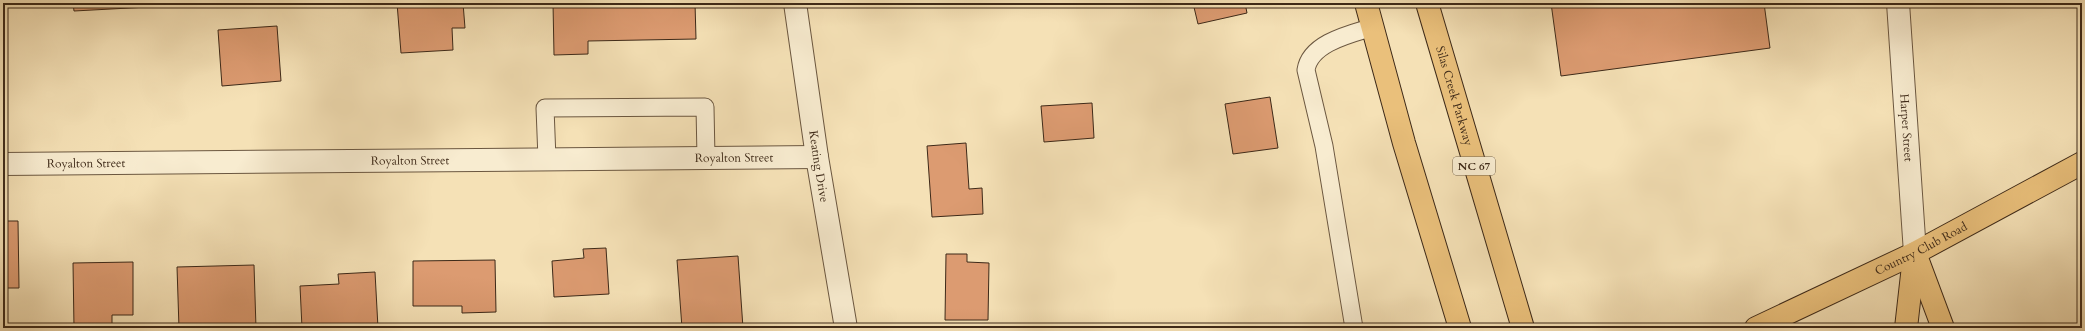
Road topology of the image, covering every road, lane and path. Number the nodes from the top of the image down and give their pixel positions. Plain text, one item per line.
1 (795, 3) edge
2 (1366, 3) edge
3 (1427, 3) edge
4 (1898, 3) edge
5 (1373, 27) junction
6 (817, 157) junction
7 (706, 158) junction
8 (547, 159) junction
9 (2082, 163) edge
10 (3, 164) edge
11 (1914, 253) junction
12 (846, 328) edge
13 (1354, 328) edge
14 (1460, 328) edge
15 (1523, 328) edge
16 (1756, 328) edge
17 (1906, 328) edge
18 (1943, 328) edge

1 - 6 street, Keating Drive
2 - 5 main road
3 - 15 main road, Silas Creek Parkway / NC 67
4 - 11 street, Harper Street
5 - 13 lane
5 - 14 main road
6 - 7 street, Royalton Street
6 - 12 street, Keating Drive
7 - 8 street, Royalton Street
7 - 8 lane
8 - 10 street, Royalton Street
9 - 11 main road, Country Club Road
11 - 16 main road, Country Club Road
11 - 17 main road
11 - 18 main road

